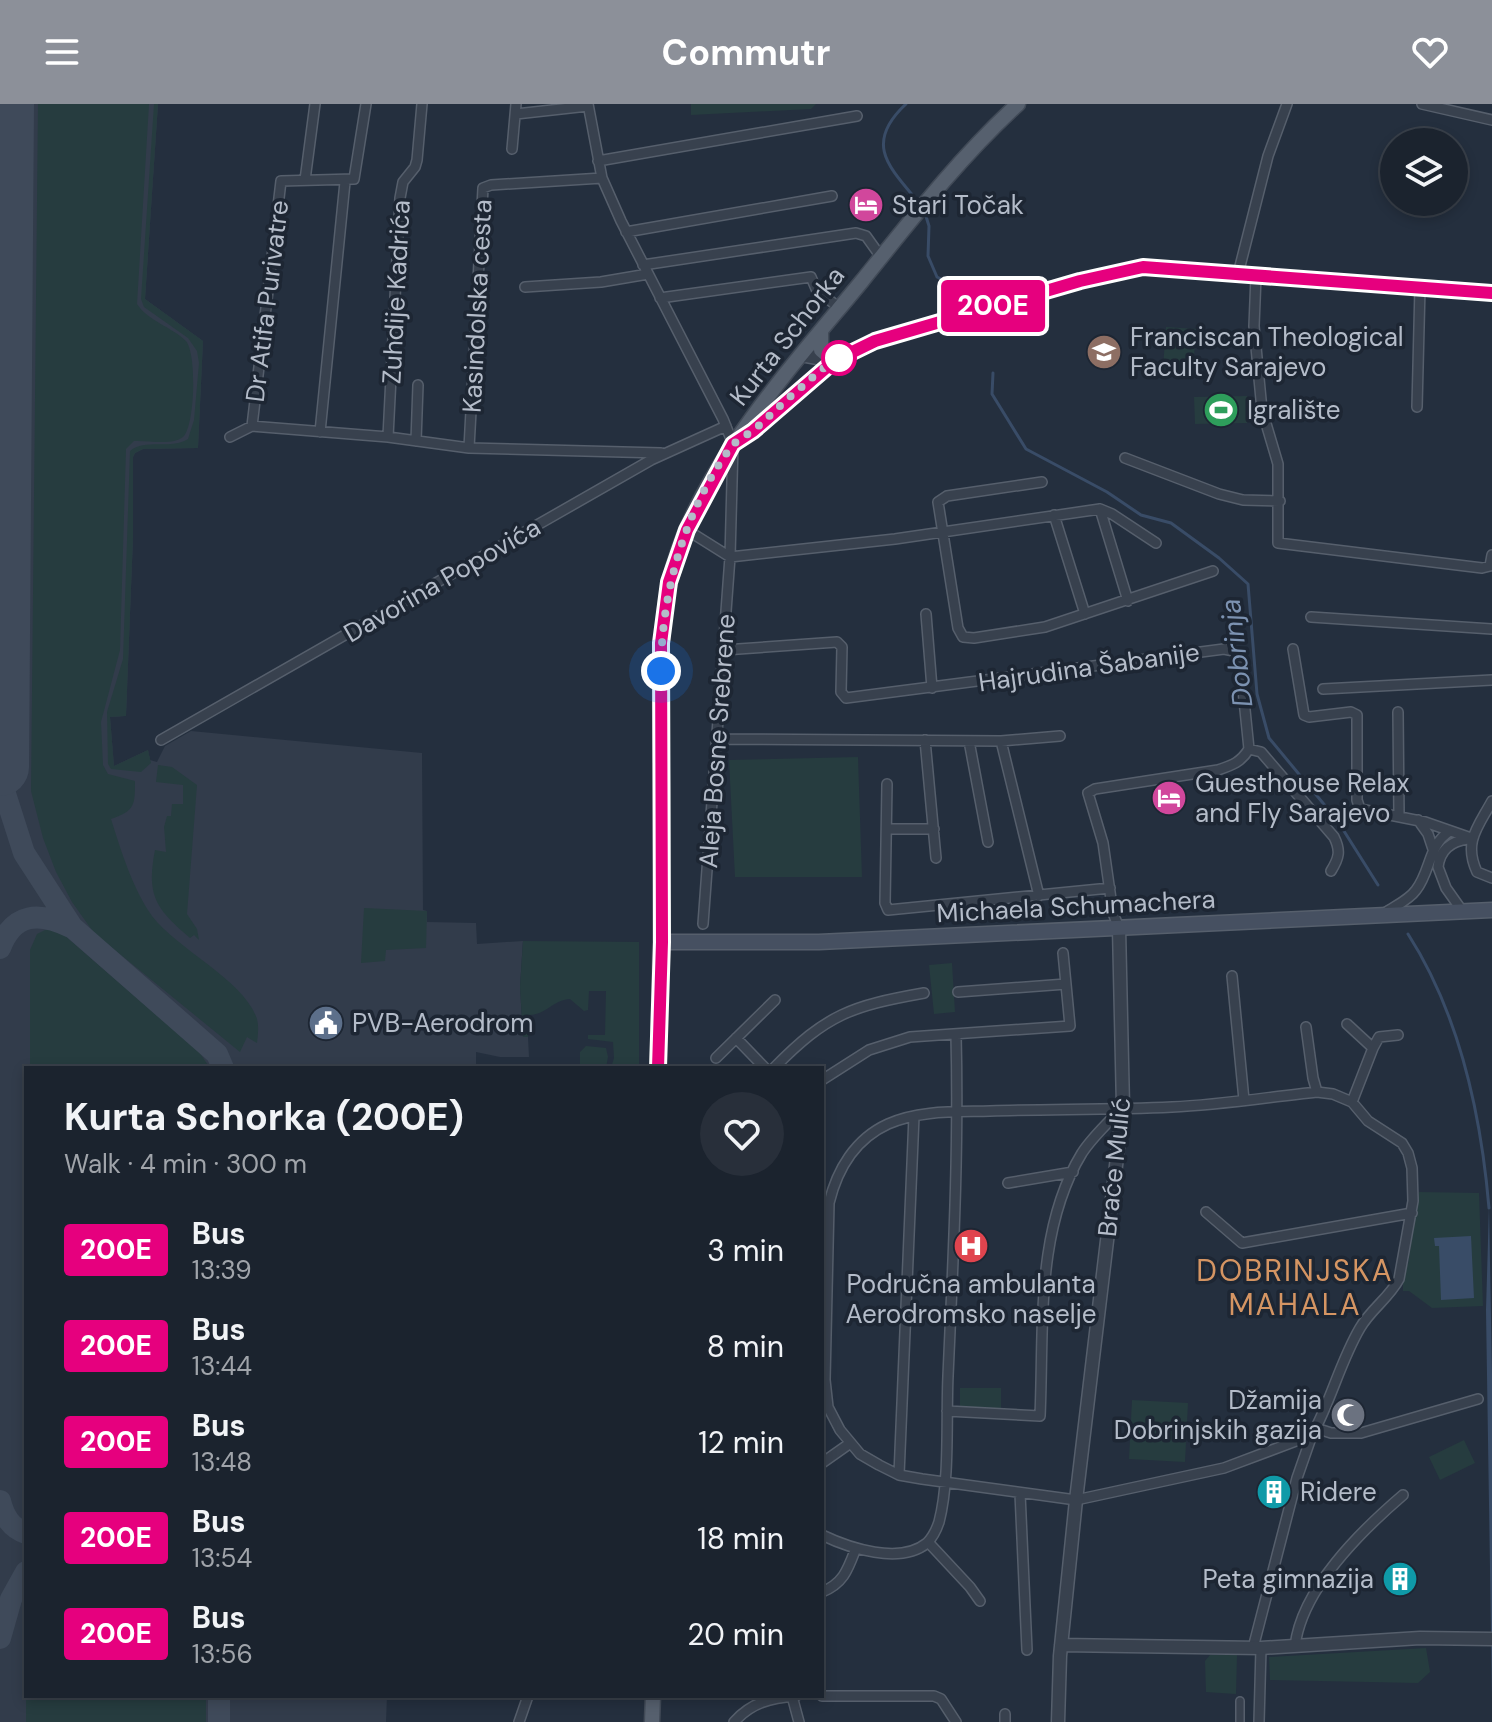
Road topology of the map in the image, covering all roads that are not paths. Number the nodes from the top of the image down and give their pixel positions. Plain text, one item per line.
1 (315, 104) edge
2 (366, 104) edge
3 (422, 104) edge
4 (1018, 104) edge
5 (1287, 104) edge
6 (1422, 104) edge
7 (588, 105) edge
8 (516, 109) edge
9 (857, 116) dead end
10 (1492, 120) edge
11 (512, 149) dead end
12 (598, 161) junction
13 (602, 178) junction
14 (305, 180) junction
15 (345, 182) junction
16 (832, 196) dead end
17 (626, 232) junction
18 (881, 257) junction
19 (646, 270) junction
20 (1238, 274) junction
21 (1256, 276) junction
22 (525, 287) dead end
23 (1420, 287) junction
24 (1492, 294) edge
25 (660, 298) junction
26 (840, 308) junction
27 (821, 331) junction
28 (801, 355) junction
29 (834, 361) junction
30 (418, 385) dead end
31 (1417, 407) dead end
32 (252, 426) junction
33 (726, 426) junction
34 (320, 432) junction
35 (230, 437) dead end
36 (388, 437) junction
37 (416, 441) junction
38 (733, 444) junction
39 (469, 448) junction
40 (665, 453) junction
41 (1125, 458) dead end
42 (1042, 482) dead end
43 (1280, 501) junction
44 (1100, 509) junction
45 (1054, 515) junction
46 (687, 530) junction
47 (941, 532) junction
48 (1156, 543) dead end
49 (1492, 555) edge
50 (730, 557) junction
51 (1213, 571) dead end
52 (1128, 601) junction
53 (926, 614) dead end
54 (1085, 614) junction
55 (1311, 617) dead end
56 (1492, 629) edge
57 (1293, 649) dead end
58 (724, 650) junction
59 (1492, 680) edge
60 (932, 688) junction
61 (1323, 689) dead end
62 (1398, 712) dead end
63 (1060, 736) dead end
64 (718, 739) junction
65 (161, 740) dead end
66 (925, 740) junction
67 (969, 741) junction
68 (1001, 741) junction
69 (1249, 749) junction
70 (887, 784) dead end
71 (1492, 801) edge
72 (1399, 816) junction
73 (1418, 820) junction
74 (888, 829) junction
75 (934, 829) junction
76 (1450, 831) junction
77 (1471, 838) junction
78 (988, 842) dead end
79 (1445, 849) junction
80 (1433, 850) junction
81 (936, 858) dead end
82 (1331, 871) dead end
83 (1492, 878) edge
84 (1110, 888) junction
85 (1039, 896) junction
86 (1492, 910) edge
87 (1463, 912) junction
88 (1380, 916) junction
89 (703, 924) dead end
90 (1119, 928) junction
91 (662, 942) junction
92 (1063, 953) dead end
93 (1232, 976) dead end
94 (1066, 984) junction
95 (958, 992) dead end
96 (924, 993) dead end
97 (775, 1000) dead end
98 (1347, 1024) dead end
99 (1306, 1027) dead end
100 (956, 1035) junction
101 (1398, 1035) dead end
102 (736, 1038) junction
103 (1373, 1048) junction
104 (716, 1058) dead end
105 (658, 1066) edge
106 (763, 1066) edge
107 (776, 1066) edge
108 (824, 1079) edge
109 (1317, 1092) junction
110 (1244, 1100) junction
111 (1352, 1102) junction
112 (1123, 1107) junction
113 (958, 1112) junction
114 (913, 1116) junction
115 (1073, 1172) junction
116 (1008, 1183) dead end
117 (1206, 1212) dead end
118 (1412, 1213) junction
119 (1478, 1399) dead end
120 (947, 1411) junction
121 (1314, 1432) junction
122 (849, 1444) junction
123 (824, 1462) edge
124 (899, 1475) junction
125 (944, 1482) junction
126 (1020, 1493) junction
127 (1403, 1495) dead end
128 (1076, 1500) junction
129 (824, 1536) edge
130 (928, 1542) junction
131 (856, 1548) junction
132 (824, 1591) edge
133 (980, 1601) dead end
134 (1492, 1639) edge
135 (1061, 1645) junction
136 (1295, 1646) junction
137 (1257, 1648) junction
138 (1027, 1650) dead end
139 (824, 1696) edge
140 (527, 1698) edge
141 (653, 1698) edge
142 (784, 1698) edge
143 (794, 1698) edge
144 (1240, 1701) dead end
145 (519, 1722) edge
146 (652, 1722) edge
147 (734, 1722) edge
148 (799, 1722) edge
149 (956, 1722) edge
150 (1058, 1722) edge
151 (1240, 1722) edge
152 (1259, 1722) edge

1 - 14 street, Dr Atifa Purivatre
2 - 15 street
3 - 36 street, Zuhdije Kadrića
4 - 18 main road, Kurta Schorka
5 - 20 street
6 - 10 street
7 - 8 street
7 - 12 street
8 - 11 street
9 - 12 street
12 - 13 street
13 - 17 street
13 - 39 street, Kasindolska cesta
14 - 15 street
14 - 32 street, Dr Atifa Purivatre
15 - 34 street
16 - 17 street
17 - 19 street
18 - 19 street
18 - 26 main road, Kurta Schorka
19 - 22 street
19 - 25 street
20 - 21 street
20 - 29 street
21 - 23 street
21 - 43 street
23 - 24 street
23 - 31 street
25 - 26 street
25 - 33 street
26 - 27 main road, Kurta Schorka
27 - 28 main road, Kurta Schorka
27 - 29 main road
28 - 29 street
28 - 38 main road, Kurta Schorka
29 - 38 street
30 - 37 street
32 - 34 street, Dr Atifa Purivatre
32 - 35 street, Dr Atifa Purivatre
33 - 38 street
33 - 40 street, Davorina Popovića
34 - 36 street, Dr Atifa Purivatre
36 - 37 street, Dr Atifa Purivatre
37 - 39 street, Dr Atifa Purivatre
38 - 46 main road, Kurta Schorka
38 - 50 street, Aleja Bosne Srebrene
39 - 40 street, Dr Atifa Purivatre
40 - 65 street, Davorina Popovića
41 - 43 street
42 - 47 street
43 - 49 street
44 - 45 street
44 - 48 street
44 - 52 street
45 - 47 street
45 - 54 street
46 - 50 street
46 - 91 main road, Kurta Schorka
47 - 50 street
47 - 54 street
50 - 58 street, Aleja Bosne Srebrene
51 - 52 street
52 - 54 street
53 - 60 street
55 - 56 street
57 - 72 street
58 - 60 street, Hajrudina Šabanije
58 - 64 street, Aleja Bosne Srebrene
59 - 61 street
60 - 69 street, Hajrudina Šabanije
62 - 72 street
63 - 68 street
64 - 66 street
64 - 89 street, Aleja Bosne Srebrene
66 - 67 street
66 - 75 street
67 - 68 street
67 - 78 street
68 - 85 street
69 - 82 street
69 - 84 street
70 - 74 street
71 - 77 street
72 - 73 street
73 - 76 street
73 - 80 street
74 - 75 street
74 - 85 street
75 - 81 street
76 - 77 street
76 - 79 street
76 - 80 street
77 - 79 street
77 - 83 street
79 - 87 street
80 - 88 street
84 - 85 street
84 - 90 street
86 - 87 main road, Michaela Schumachera
87 - 88 main road, Michaela Schumachera
88 - 90 main road, Michaela Schumachera
90 - 91 main road, Michaela Schumachera
90 - 112 street, Braće Mulić
91 - 105 main road, Kurta Schorka
92 - 94 street
93 - 110 street
94 - 95 street
94 - 100 street
96 - 107 street
97 - 102 street
98 - 103 street
99 - 109 street
100 - 108 street
100 - 113 street
101 - 103 street
102 - 104 street
102 - 106 street
103 - 111 street
109 - 110 street
109 - 111 street
110 - 112 street
111 - 118 street
112 - 113 street
112 - 115 street
112 - 128 street, Braće Mulić
113 - 114 street
113 - 120 street
114 - 122 street
114 - 124 street
115 - 116 street
115 - 120 street
117 - 118 street
118 - 121 street
119 - 121 street
120 - 125 street
121 - 128 street
121 - 137 street
122 - 123 street
122 - 124 street
124 - 125 street
125 - 126 street
125 - 130 street
126 - 128 street
126 - 138 street
127 - 136 street
128 - 135 street, Braće Mulić
129 - 131 street
130 - 131 street
130 - 133 street
131 - 132 street
134 - 136 street
135 - 137 street
135 - 150 street, Braće Mulić
136 - 137 street
137 - 152 street
139 - 149 street
140 - 145 street
141 - 146 main road
142 - 147 street
143 - 148 street
144 - 151 street

